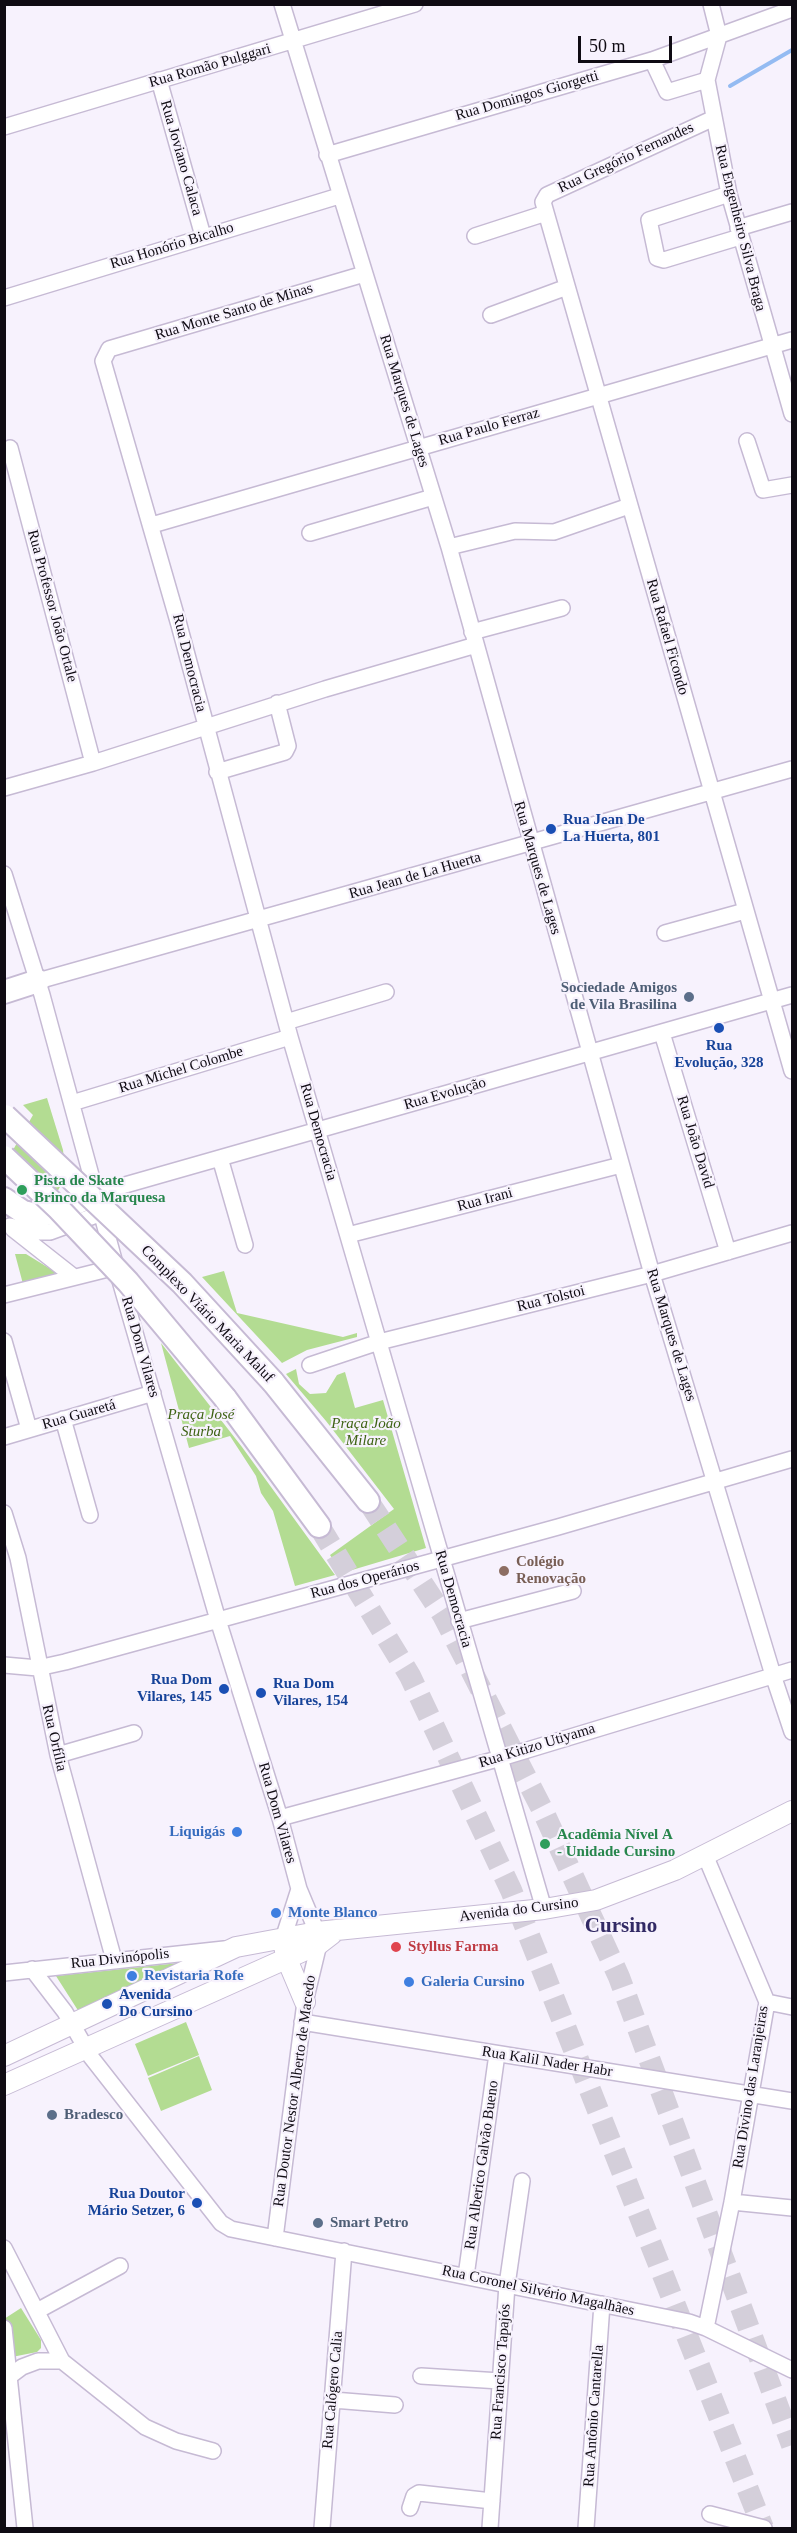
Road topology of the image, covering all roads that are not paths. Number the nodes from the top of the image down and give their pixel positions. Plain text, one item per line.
1 (282, 4) edge
2 (415, 4) edge
3 (711, 4) edge
4 (792, 9) edge
5 (719, 36) junction
6 (293, 41) junction
7 (652, 60) junction
8 (159, 80) junction
9 (707, 80) junction
10 (714, 118) junction
11 (4, 127) edge
12 (327, 155) junction
13 (729, 194) junction
14 (339, 195) junction
15 (545, 208) junction
16 (792, 212) edge
17 (739, 232) junction
18 (203, 236) junction
19 (475, 236) dead end
20 (364, 274) junction
21 (567, 287) junction
22 (4, 298) edge
23 (490, 315) dead end
24 (792, 340) edge
25 (771, 346) junction
26 (105, 352) joint
27 (597, 397) junction
28 (792, 414) edge
29 (747, 441) dead end
30 (418, 447) junction
31 (10, 448) dead end
32 (792, 485) edge
33 (433, 497) junction
34 (629, 506) junction
35 (152, 525) junction
36 (310, 532) dead end
37 (449, 547) junction
38 (562, 608) dead end
39 (474, 638) junction
40 (278, 704) junction
41 (205, 727) junction
42 (93, 763) junction
43 (792, 769) edge
44 (218, 772) junction
45 (4, 788) edge
46 (712, 792) junction
47 (530, 843) junction
48 (4, 874) edge
49 (745, 911) junction
50 (257, 921) junction
51 (665, 933) dead end
52 (38, 981) junction
53 (4, 992) edge
54 (386, 992) dead end
55 (792, 995) edge
56 (772, 1001) junction
57 (288, 1029) junction
58 (662, 1033) junction
59 (589, 1053) junction
60 (792, 1071) edge
61 (72, 1103) junction
62 (5, 1116) edge
63 (317, 1130) junction
64 (4, 1157) edge
65 (220, 1158) junction
66 (621, 1165) junction
67 (4, 1199) edge
68 (100, 1203) junction
69 (7, 1224) edge
70 (792, 1233) edge
71 (348, 1236) junction
72 (245, 1245) dead end
73 (728, 1252) junction
74 (116, 1266) junction
75 (652, 1274) junction
76 (74, 1276) junction
77 (4, 1295) edge
78 (4, 1341) edge
79 (379, 1342) junction
80 (310, 1365) dead end
81 (153, 1393) junction
82 (63, 1419) junction
83 (29, 1429) junction
84 (4, 1437) edge
85 (792, 1459) edge
86 (716, 1481) junction
87 (368, 1501) tunnel mouth
88 (4, 1513) edge
89 (90, 1515) dead end
90 (319, 1526) tunnel mouth
91 (441, 1559) junction
92 (573, 1591) dead end
93 (218, 1620) junction
94 (459, 1621) junction
95 (4, 1665) edge
96 (38, 1668) junction
97 (792, 1670) edge
98 (773, 1676) junction
99 (792, 1732) edge
100 (134, 1733) dead end
101 (58, 1755) junction
102 (501, 1758) junction
103 (792, 1811) edge
104 (280, 1818) junction
105 (705, 1855) junction
106 (299, 1889) junction
107 (544, 1909) junction
108 (323, 1936) junction
109 (236, 1947) junction
110 (285, 1948) junction
111 (114, 1960) junction
112 (60, 1965) junction
113 (32, 1970) junction
114 (4, 1973) edge
115 (50, 1990) junction
116 (304, 2001) junction
117 (767, 2002) junction
118 (792, 2007) edge
119 (302, 2022) junction
120 (72, 2025) junction
121 (85, 2048) junction
122 (497, 2054) junction
123 (4, 2056) edge
124 (4, 2085) edge
125 (752, 2095) junction
126 (792, 2102) edge
127 (522, 2181) dead end
128 (732, 2202) junction
129 (792, 2208) edge
130 (275, 2238) junction
131 (4, 2248) edge
132 (344, 2251) junction
133 (120, 2266) dead end
134 (466, 2276) junction
135 (507, 2285) junction
136 (602, 2304) junction
137 (37, 2311) junction
138 (4, 2328) edge
139 (706, 2328) junction
140 (62, 2361) junction
141 (792, 2370) edge
142 (7, 2375) edge
143 (421, 2376) dead end
144 (500, 2381) junction
145 (333, 2400) junction
146 (395, 2405) dead end
147 (213, 2451) dead end
148 (492, 2501) junction
149 (410, 2508) dead end
150 (710, 2514) dead end
151 (740, 2526) edge
152 (25, 2529) edge
153 (322, 2529) edge
154 (490, 2529) edge
155 (586, 2529) edge
156 (764, 2529) edge

1 - 6 street, Rua Marques de Lages
2 - 6 street, Rua Romão Pulggari
3 - 5 street
4 - 5 street, Rua Domingos Giorgetti
5 - 7 street, Rua Domingos Giorgetti
5 - 9 street
6 - 8 street, Rua Romão Pulggari
6 - 12 street, Rua Marques de Lages
7 - 9 street
7 - 12 street, Rua Domingos Giorgetti
8 - 11 street, Rua Romão Pulggari
8 - 18 street, Rua Joviano Calaca
9 - 10 street, Rua Engenheiro Silva Braga
10 - 13 street, Rua Engenheiro Silva Braga
10 - 15 street, Rua Gregório Fernandes
12 - 14 street, Rua Marques de Lages
13 - 17 street, Rua Engenheiro Silva Braga
13 - 17 street
14 - 18 street, Rua Honório Bicalho
14 - 20 street, Rua Marques de Lages
15 - 19 street, Rua Gregório Fernandes
15 - 21 street, Rua Rafael Ficondo
16 - 17 street
17 - 25 street, Rua Engenheiro Silva Braga
18 - 22 street, Rua Honório Bicalho
20 - 26 street, Rua Monte Santo de Minas
20 - 30 street, Rua Marques de Lages
21 - 23 street
21 - 27 street, Rua Rafael Ficondo
24 - 25 street, Rua Paulo Ferraz
25 - 27 street, Rua Paulo Ferraz
25 - 28 street, Rua Engenheiro Silva Braga
26 - 35 street, Rua Democracia
27 - 30 street, Rua Paulo Ferraz
27 - 34 street, Rua Rafael Ficondo
29 - 32 street
30 - 33 street, Rua Marques de Lages
30 - 35 street, Rua Paulo Ferraz
31 - 42 street, Rua Professor João Ortale
33 - 36 street
33 - 37 street, Rua Marques de Lages
34 - 37 street
34 - 46 street, Rua Rafael Ficondo
35 - 41 street, Rua Democracia
37 - 39 street, Rua Marques de Lages
38 - 39 street
39 - 40 street
39 - 47 street, Rua Marques de Lages
40 - 41 street
40 - 44 street
41 - 42 street
41 - 44 street, Rua Democracia
42 - 45 street
43 - 46 street, Rua Jean de La Huerta
44 - 50 street, Rua Democracia
46 - 47 street, Rua Jean de La Huerta
46 - 49 street, Rua Rafael Ficondo
47 - 50 street, Rua Jean de La Huerta
47 - 59 street, Rua Marques de Lages
48 - 52 street, Rua Dom Vilares
49 - 51 street
49 - 56 street, Rua Rafael Ficondo
50 - 52 street, Rua Jean de La Huerta
50 - 57 street, Rua Democracia
52 - 53 highway
52 - 61 street, Rua Dom Vilares
54 - 57 street, Rua Michel Colombe
55 - 56 street, Rua Evolução
56 - 58 street, Rua Evolução
56 - 60 street, Rua Rafael Ficondo
57 - 61 street, Rua Michel Colombe
57 - 63 street, Rua Democracia
58 - 59 street, Rua Evolução
58 - 73 street, Rua João David
59 - 63 street, Rua Evolução
59 - 66 street, Rua Marques de Lages
61 - 68 street, Rua Dom Vilares
62 - 87 highway, Complexo Viário Maria Maluf, bridge
63 - 65 street, Rua Evolução
63 - 71 street, Rua Democracia
64 - 90 highway, bridge
65 - 68 street, Rua Evolução
65 - 72 street
66 - 71 street, Rua Irani
66 - 75 street, Rua Marques de Lages
67 - 68 highway
68 - 69 street
68 - 74 street, Rua Dom Vilares
69 - 76 street
70 - 73 street, Rua Tolstoi
71 - 79 street, Rua Democracia
73 - 75 street, Rua Tolstoi
74 - 76 street
74 - 81 street, Rua Dom Vilares
75 - 79 street, Rua Tolstoi
75 - 86 street, Rua Marques de Lages
76 - 77 street
78 - 83 street
79 - 80 street, Rua Tolstoi
79 - 91 street, Rua Democracia
81 - 82 street, Rua Guaretá
81 - 93 street, Rua Dom Vilares
82 - 83 street, Rua Guaretá
82 - 89 street
83 - 84 street, Rua Guaretá
85 - 86 street, Rua dos Operários
86 - 91 street, Rua dos Operários
86 - 98 street, Rua Marques de Lages
88 - 96 street, Rua Orfília
91 - 93 street, Rua dos Operários
91 - 94 street, Rua Democracia
92 - 94 street
93 - 96 street, Rua dos Operários
93 - 104 street, Rua Dom Vilares
94 - 102 street, Rua Democracia
95 - 96 street, Rua dos Operários
96 - 101 street, Rua Orfília
97 - 98 street, Rua Kitizo Utiyama
98 - 99 street, Rua Marques de Lages
98 - 102 street, Rua Kitizo Utiyama
100 - 101 street
101 - 111 street, Rua Orfília
102 - 104 street, Rua Kitizo Utiyama
102 - 107 street, Rua Democracia
103 - 105 main road, Avenida do Cursino
104 - 106 street, Rua Dom Vilares
105 - 107 main road, Avenida do Cursino
105 - 117 street, Rua Divino das Laranjeiras
106 - 108 street, Rua Dom Vilares
106 - 110 street
107 - 108 main road, Avenida do Cursino
108 - 110 main road, Avenida do Cursino
108 - 116 street, Rua Doutor Nestor Alberto de Macedo
109 - 110 main road, Avenida do Cursino
109 - 111 street, Rua Divinópolis
109 - 120 main road, Avenida do Cursino
110 - 116 main road
110 - 121 main road, Avenida do Cursino
111 - 112 street, Rua Divinópolis
112 - 113 street, Rua Divinópolis
112 - 115 street
113 - 114 street, Rua Divinópolis
113 - 115 street, Rua Coronel Silvério Magalhães
115 - 120 street, Rua Coronel Silvério Magalhães
116 - 119 street, Rua Doutor Nestor Alberto de Macedo
117 - 118 street
117 - 125 street, Rua Divino das Laranjeiras
119 - 122 street, Rua Kalil Nader Habr
119 - 130 street, Rua Doutor Nestor Alberto de Macedo
120 - 121 street, Rua Coronel Silvério Magalhães
120 - 123 main road, Avenida do Cursino
121 - 124 main road, Avenida do Cursino
121 - 130 street, Rua Coronel Silvério Magalhães
122 - 125 street, Rua Kalil Nader Habr
122 - 134 street, Rua Alberico Galvão Bueno
125 - 126 street, Rua Kalil Nader Habr
125 - 128 street, Rua Divino das Laranjeiras
127 - 135 street, Rua Francisco Tapajós
128 - 129 street
128 - 139 street, Rua Divino das Laranjeiras
130 - 132 street, Rua Coronel Silvério Magalhães
131 - 137 street
132 - 134 street, Rua Coronel Silvério Magalhães
132 - 145 street, Rua Calógero Calia
133 - 137 street
134 - 135 street, Rua Coronel Silvério Magalhães
135 - 136 street, Rua Coronel Silvério Magalhães
135 - 144 street, Rua Francisco Tapajós
136 - 139 street, Rua Coronel Silvério Magalhães
136 - 155 street, Rua Antônio Cantarella
137 - 140 street
138 - 142 street
139 - 141 street, Rua Coronel Silvério Magalhães
140 - 142 street
140 - 147 street
142 - 152 street
143 - 144 street
144 - 148 street, Rua Francisco Tapajós
145 - 146 street
145 - 153 street, Rua Calógero Calia
148 - 149 street
148 - 154 street, Rua Francisco Tapajós
150 - 151 street
151 - 156 street

